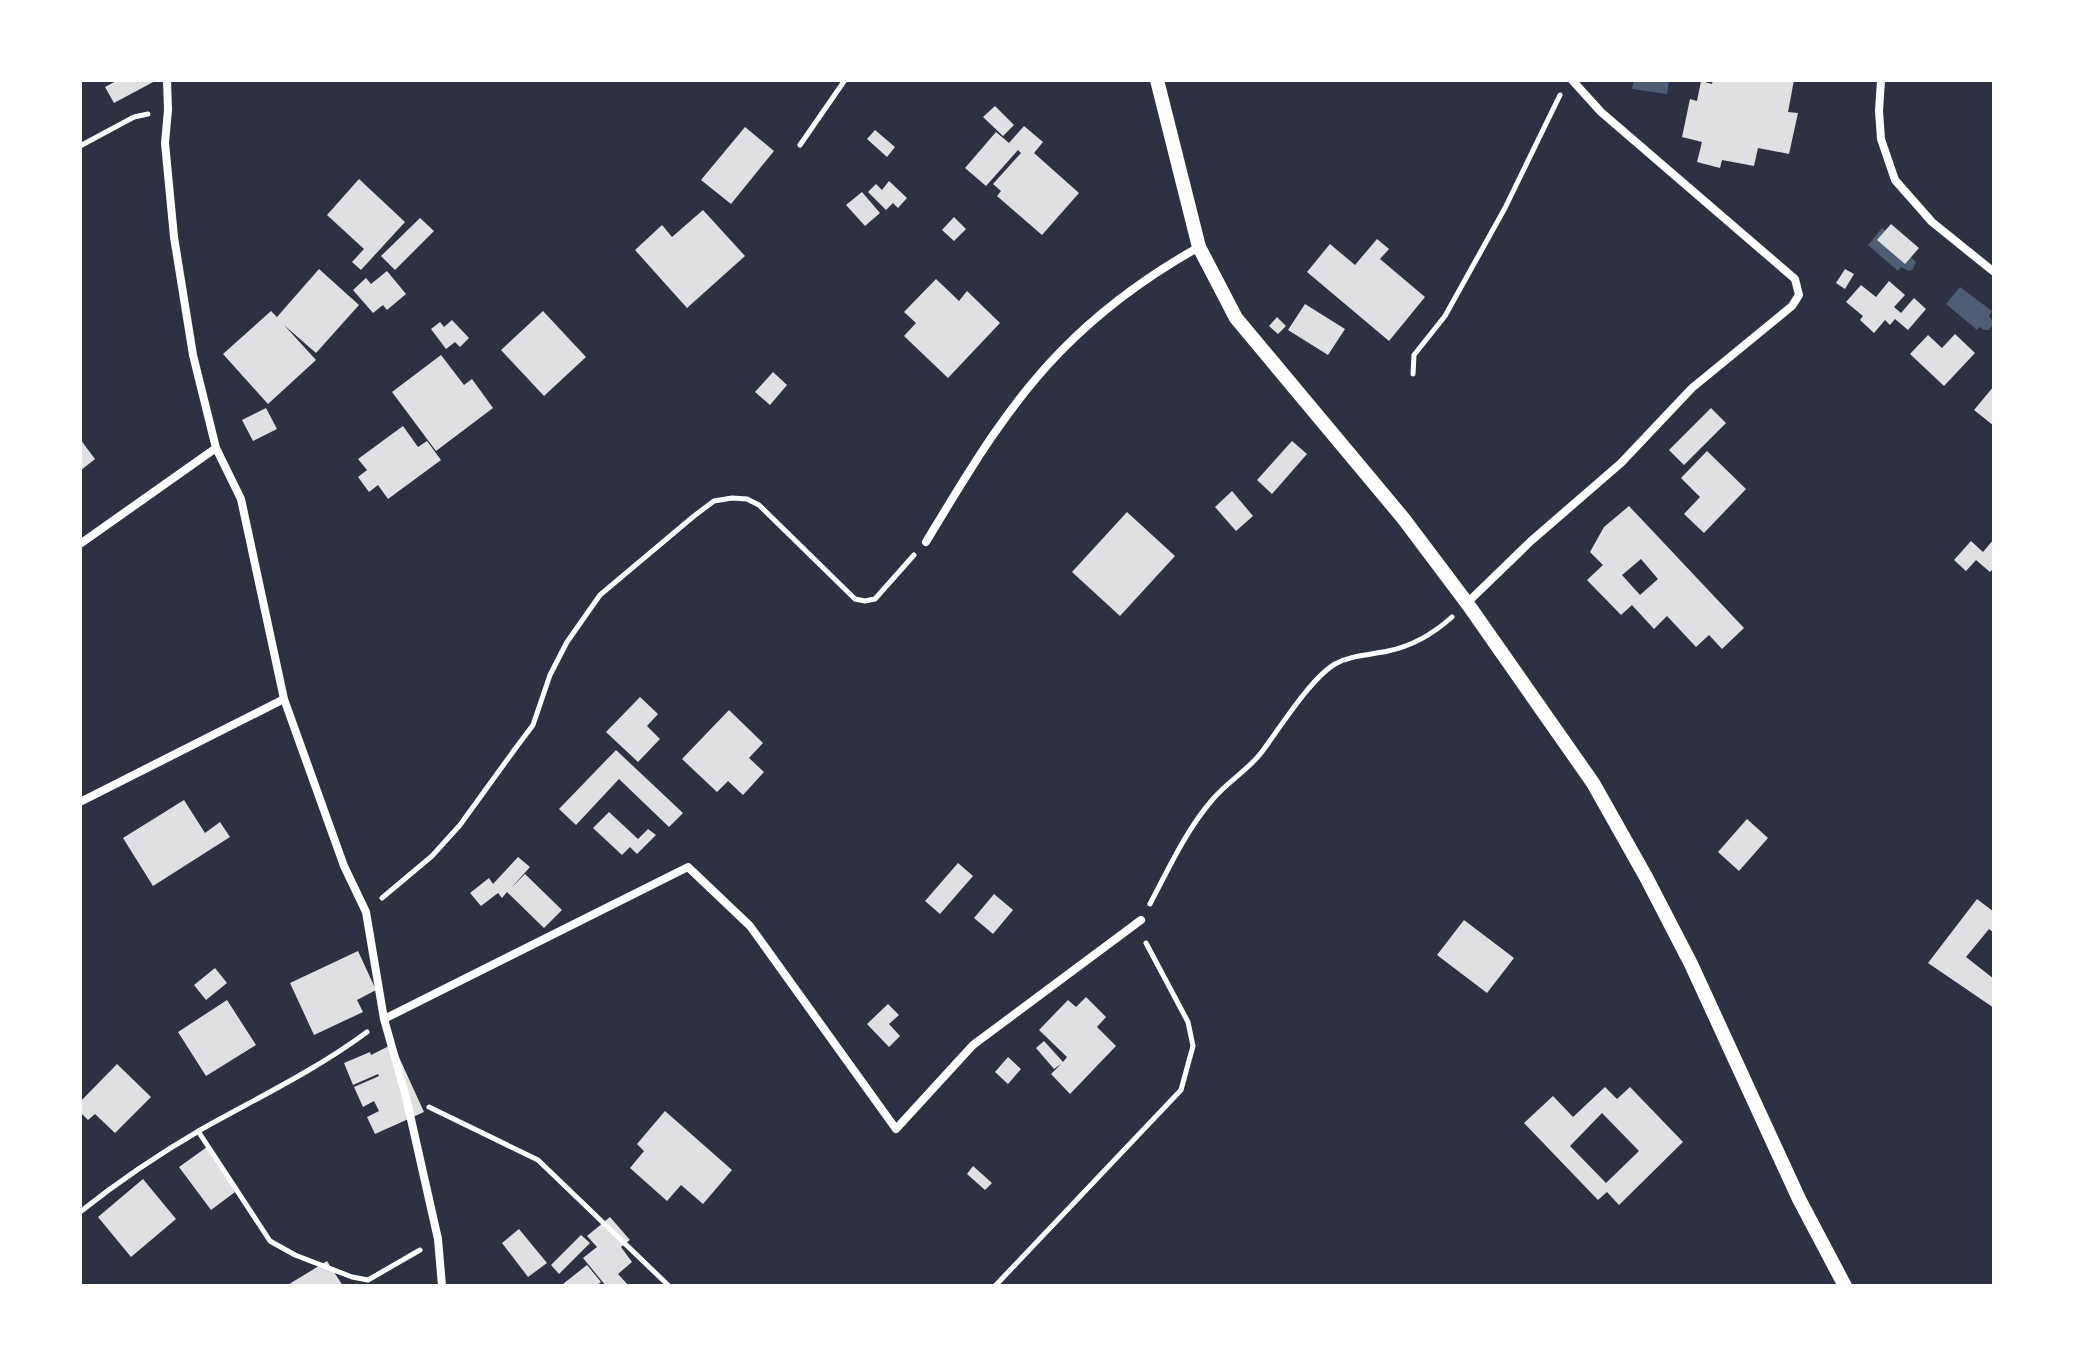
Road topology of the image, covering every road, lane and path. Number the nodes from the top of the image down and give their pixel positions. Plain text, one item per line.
1 (167, 80) edge
2 (845, 80) edge
3 (1157, 80) edge
4 (1572, 80) edge
5 (1881, 80) edge
6 (1560, 94) dead end
7 (168, 110) junction
8 (800, 145) dead end
9 (80, 146) edge
10 (1199, 247) junction
11 (1994, 272) edge
12 (1413, 374) dead end
13 (216, 448) junction
14 (926, 542) joint
15 (80, 544) edge
16 (1467, 603) junction
17 (284, 699) junction
18 (80, 802) edge
19 (366, 912) junction
20 (1141, 920) junction
21 (384, 1019) junction
22 (406, 1097) junction
23 (198, 1131) junction
24 (80, 1212) edge
25 (438, 1239) junction
26 (442, 1286) edge
27 (669, 1286) edge
28 (995, 1286) edge
29 (1845, 1286) edge

1 - 7 street
2 - 8 path
3 - 10 street
4 - 16 street
5 - 11 street
6 - 12 path
7 - 9 path
7 - 13 street
10 - 14 street
10 - 16 street
13 - 15 street
13 - 17 street
14 - 19 path
16 - 20 path
16 - 29 street
17 - 18 street
17 - 19 street
19 - 21 street
20 - 21 street
20 - 28 path
21 - 22 street
21 - 23 path
22 - 25 street
22 - 27 path
23 - 24 path
23 - 25 path
25 - 26 street

